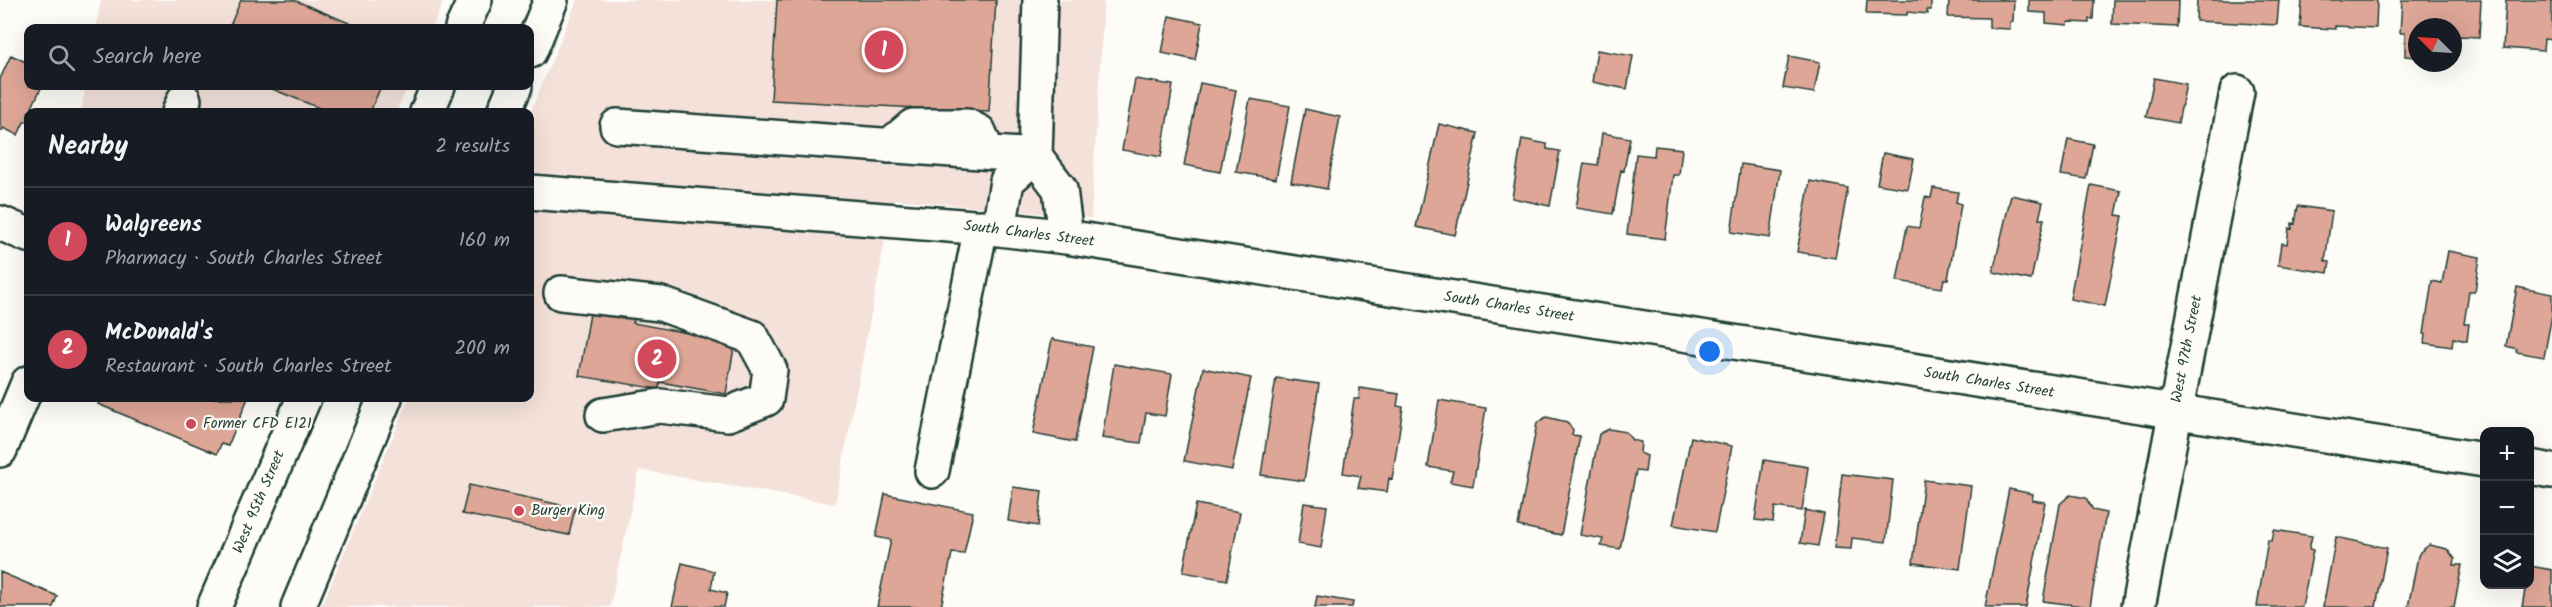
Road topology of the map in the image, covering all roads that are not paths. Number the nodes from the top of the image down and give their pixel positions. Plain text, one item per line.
1 (475, 0) edge
2 (551, 0) edge
3 (1040, 0) edge
4 (464, 24) edge
5 (534, 41) edge
6 (436, 90) edge
7 (513, 90) edge
8 (2237, 92) dead end
9 (429, 108) edge
10 (506, 108) edge
11 (617, 126) dead end
12 (1035, 156) junction
13 (534, 192) edge
14 (0, 223) edge
15 (990, 228) junction
16 (24, 234) edge
17 (1066, 237) junction
18 (561, 293) dead end
19 (24, 393) edge
20 (302, 402) edge
21 (383, 402) edge
22 (2175, 412) junction
23 (603, 415) dead end
24 (0, 450) edge
25 (2480, 459) edge
26 (2534, 468) edge
27 (932, 471) dead end
28 (2552, 471) edge
29 (214, 607) edge
30 (298, 607) edge
31 (2138, 607) edge

1 - 4 street
2 - 5 street
3 - 12 street
6 - 9 street
7 - 10 street
8 - 22 street, West 97th Street
11 - 12 street
12 - 15 street
12 - 17 street
13 - 15 street, South Charles Street
14 - 16 street
15 - 17 street, South Charles Street
15 - 27 street
17 - 22 street, South Charles Street
18 - 23 street
19 - 24 street
20 - 29 street, West 95th Street
21 - 30 street
22 - 25 street, South Charles Street
22 - 31 street, West 97th Street
26 - 28 street

